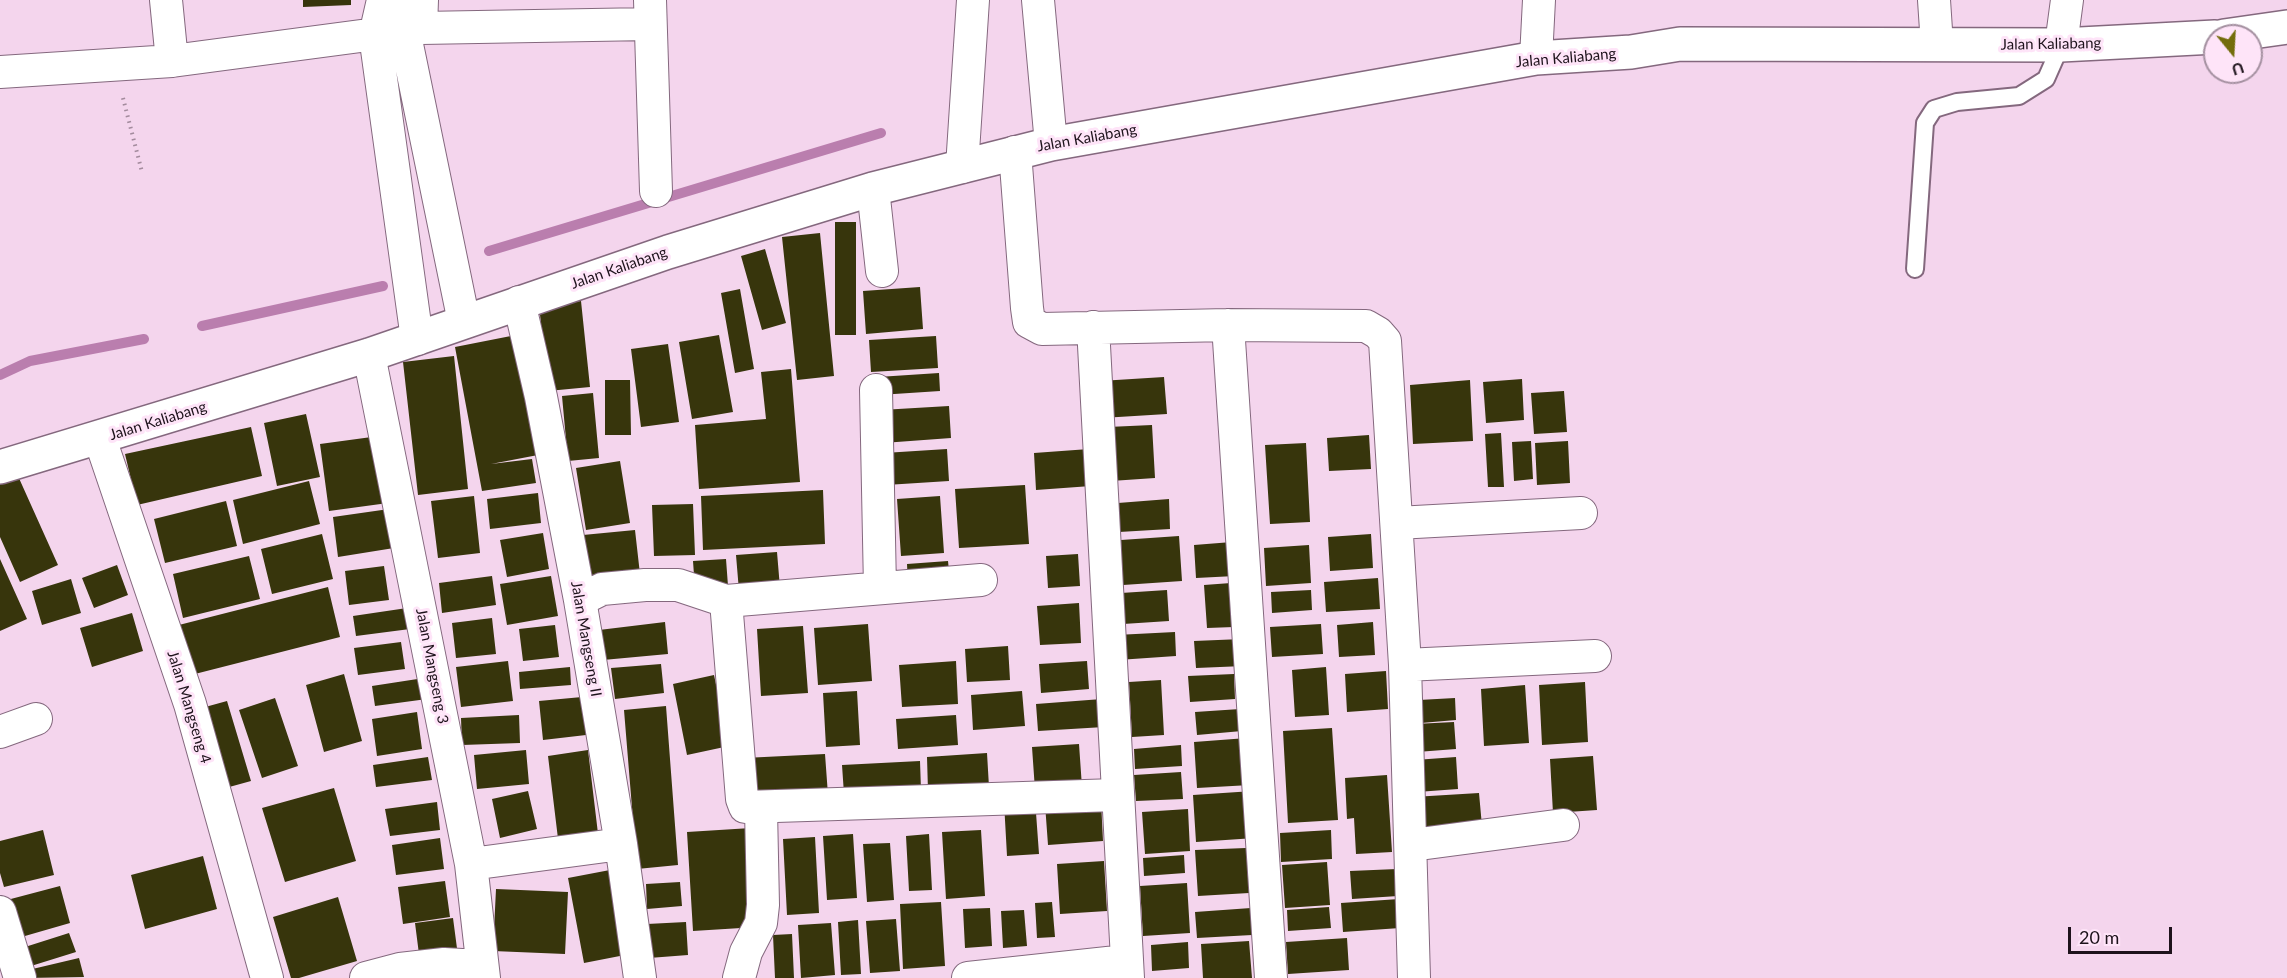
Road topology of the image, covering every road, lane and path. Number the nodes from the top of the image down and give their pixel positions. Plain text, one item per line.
1 (166, 0) edge
2 (383, 0) edge
3 (391, 0) edge
4 (973, 0) edge
5 (1038, 0) edge
6 (1539, 0) edge
7 (1934, 0) edge
8 (2067, 0) edge
9 (649, 12) edge
10 (405, 23) edge
11 (2287, 27) edge
12 (2263, 30) edge
13 (2203, 38) edge
14 (1937, 45) junction
15 (2061, 45) junction
16 (1536, 58) junction
17 (172, 61) junction
18 (114, 65) junction
19 (0, 72) edge
20 (1051, 144) junction
21 (1015, 152) junction
22 (962, 167) junction
23 (142, 172) dead end
24 (873, 189) junction
25 (656, 191) dead end
26 (1915, 269) dead end
27 (882, 271) dead end
28 (519, 303) junction
29 (464, 322) junction
30 (1228, 325) junction
31 (1093, 327) junction
32 (417, 339) junction
33 (369, 355) junction
34 (876, 390) dead end
35 (100, 439) junction
36 (0, 467) edge
37 (1581, 513) dead end
38 (1397, 523) junction
39 (981, 580) dead end
40 (880, 588) junction
41 (580, 600) junction
42 (726, 601) junction
43 (1595, 656) dead end
44 (1405, 665) junction
45 (36, 719) dead end
46 (0, 732) edge
47 (1116, 795) junction
48 (761, 809) junction
49 (1563, 825) dead end
50 (621, 844) junction
51 (1412, 845) junction
52 (471, 864) junction
53 (0, 912) edge
54 (1127, 970) edge
55 (482, 972) edge
56 (20, 978) edge
57 (267, 978) edge
58 (366, 978) edge
59 (640, 978) edge
60 (739, 978) edge
61 (968, 978) edge
62 (1271, 978) edge
63 (1414, 978) edge

1 - 17 street
2 - 10 street
3 - 10 street
4 - 22 street
5 - 20 street
6 - 16 street
7 - 14 street
8 - 15 street
9 - 10 street
9 - 25 street
10 - 17 street
10 - 29 street
10 - 32 street
11 - 12 main road
13 - 15 main road, Jalan Kaliabang
14 - 15 main road, Jalan Kaliabang
14 - 16 main road, Jalan Kaliabang
15 - 26 lane
16 - 20 main road, Jalan Kaliabang
17 - 18 street
18 - 19 street
18 - 23 path
20 - 21 main road, Jalan Kaliabang
21 - 22 main road, Jalan Kaliabang
21 - 31 street
22 - 24 main road, Jalan Kaliabang
24 - 27 street
24 - 28 main road, Jalan Kaliabang
28 - 29 main road, Jalan Kaliabang
28 - 41 street, Jalan Mangseng II
29 - 32 main road, Jalan Kaliabang
30 - 31 street
30 - 38 street
30 - 62 street
31 - 47 street
32 - 33 main road, Jalan Kaliabang
33 - 35 main road, Jalan Kaliabang
33 - 52 street, Jalan Mangseng 3
34 - 40 street
35 - 36 main road, Jalan Kaliabang
35 - 57 street, Jalan Mangseng 4
37 - 38 street
38 - 44 street
39 - 40 street
40 - 42 street
41 - 42 street
41 - 50 street, Jalan Mangseng II
42 - 48 street
43 - 44 street
44 - 51 street
45 - 46 street
47 - 48 street
47 - 54 street
48 - 60 street
49 - 51 street
50 - 52 street
50 - 59 street, Jalan Mangseng II
51 - 63 street
52 - 55 street, Jalan Mangseng 3
53 - 56 street
54 - 61 street
55 - 58 street

